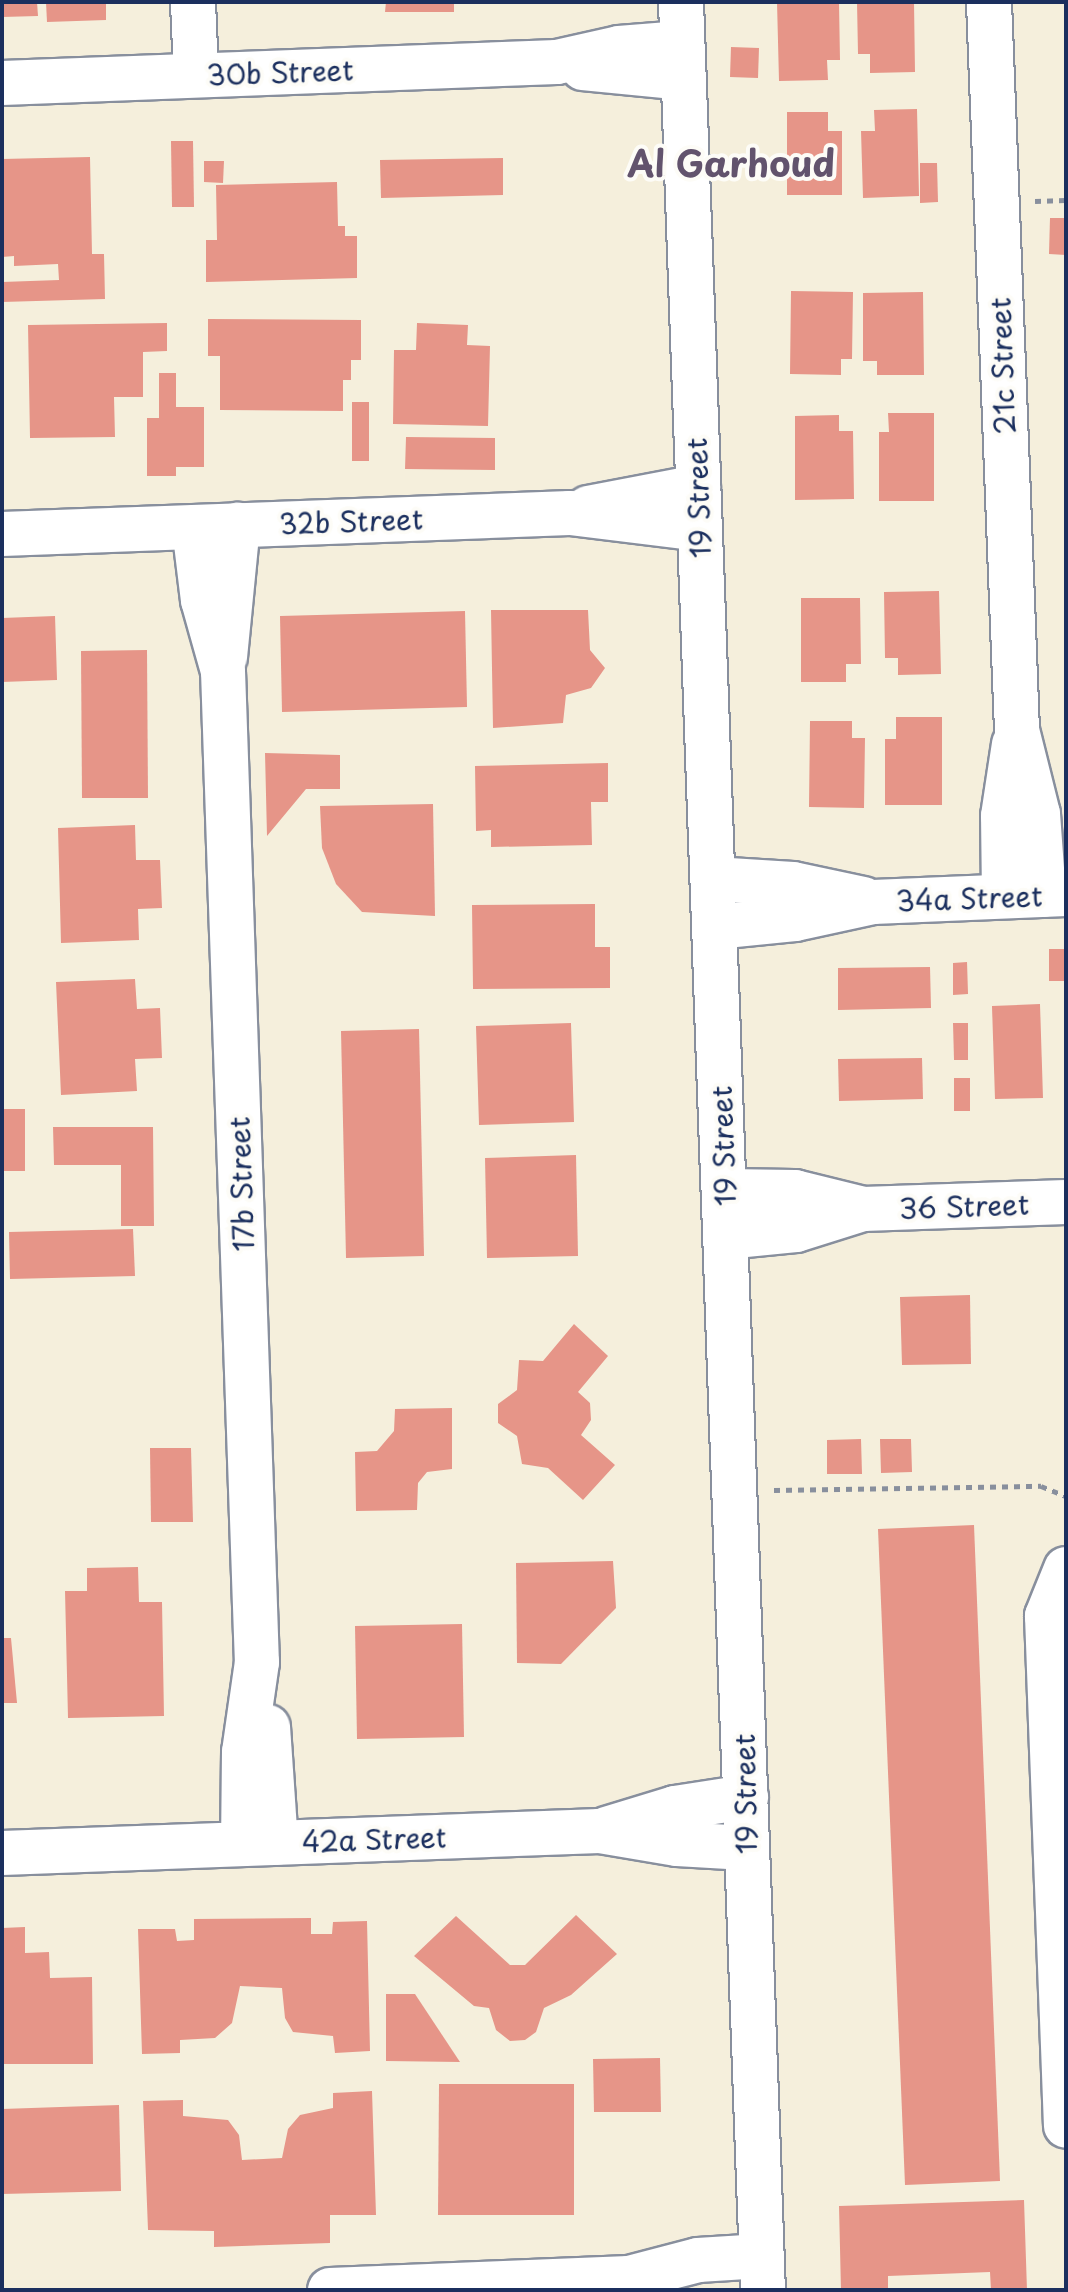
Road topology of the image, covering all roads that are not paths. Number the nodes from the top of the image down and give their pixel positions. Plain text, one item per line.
1 (193, 2) edge
2 (989, 2) edge
3 (682, 41) edge
4 (196, 74) junction
5 (2, 83) edge
6 (699, 508) junction
7 (238, 525) junction
8 (194, 527) junction
9 (2, 534) edge
10 (223, 671) junction
11 (713, 879) junction
12 (1038, 895) edge
13 (873, 902) junction
14 (715, 927) junction
15 (725, 1191) junction
16 (1066, 1202) edge
17 (863, 1209) junction
18 (725, 1237) junction
19 (1066, 1569) edge
20 (746, 1797) junction
21 (600, 1831) junction
22 (260, 1843) junction
23 (746, 1848) junction
24 (2, 1853) edge
25 (1066, 2126) edge
26 (762, 2273) edge
27 (629, 2278) junction
28 (330, 2290) edge
29 (679, 2290) edge

1 - 4 street
2 - 12 street, 21c Street
3 - 4 street, 30b Street
3 - 6 street, 19 Street
4 - 5 street, 30b Street
6 - 7 street, 32b Street
6 - 11 street, 19 Street
7 - 8 street, 32b Street
7 - 10 street
8 - 9 street, 32b Street
8 - 10 street, 17b Street
10 - 22 street, 17b Street
11 - 13 street, 34a Street
11 - 14 street, 19 Street
12 - 13 street, 34a Street
13 - 14 street, 34a Street
14 - 15 street, 19 Street
15 - 17 street, 36 Street
15 - 18 street, 19 Street
16 - 17 street, 36 Street
17 - 18 street, 36 Street
18 - 20 street, 19 Street
19 - 25 street
20 - 21 street
20 - 23 street, 19 Street
21 - 22 street, 42a Street
21 - 23 street, 42a Street
22 - 24 street, 42a Street
23 - 26 street, 19 Street
26 - 27 street
27 - 28 street
27 - 29 street

